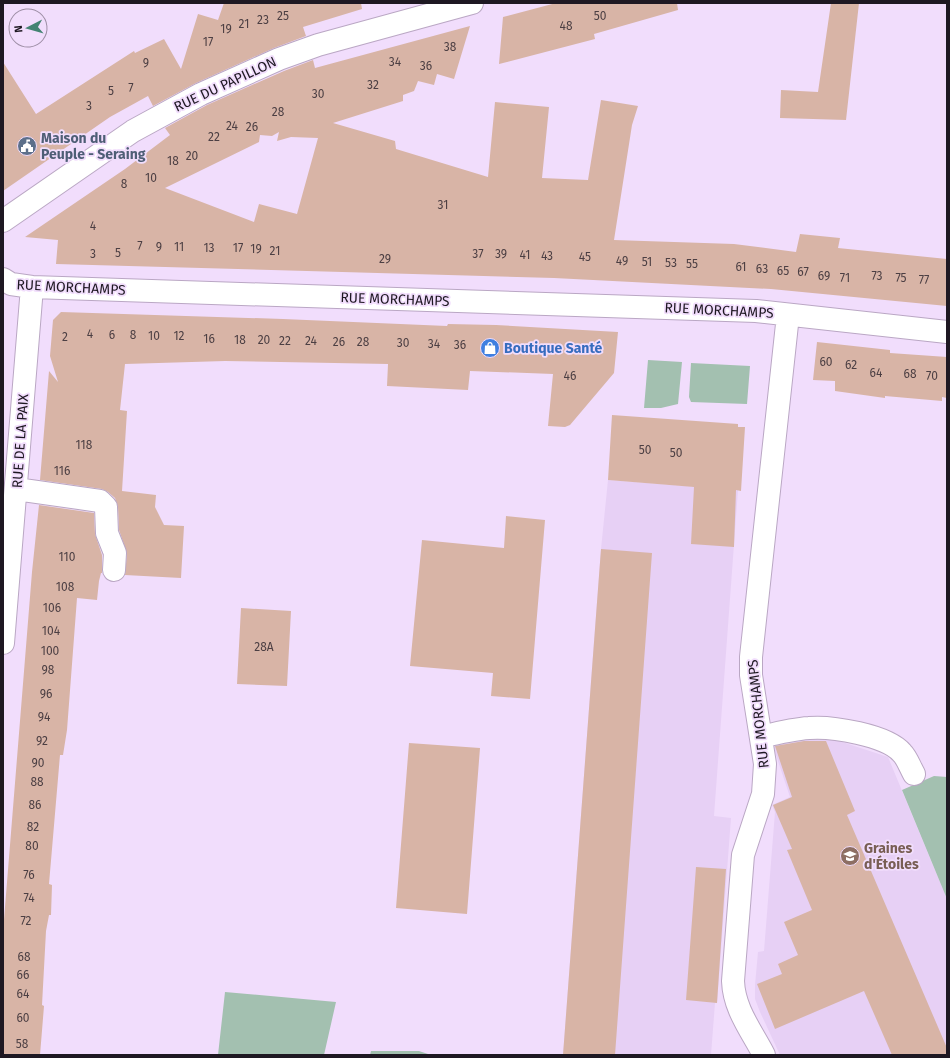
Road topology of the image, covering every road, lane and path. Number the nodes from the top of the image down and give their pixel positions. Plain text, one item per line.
1 (472, 3) edge
2 (3, 221) edge
3 (3, 279) edge
4 (32, 287) junction
5 (788, 315) junction
6 (947, 332) edge
7 (16, 489) junction
8 (114, 570) dead end
9 (3, 643) edge
10 (761, 736) junction
11 (914, 774) dead end
12 (764, 1055) edge

1 - 2 street, RUE DU PAPILLON
3 - 4 street, RUE MORCHAMPS
4 - 5 street, RUE MORCHAMPS
4 - 7 street, RUE DE LA PAIX
5 - 6 street, RUE MORCHAMPS
5 - 10 street, RUE MORCHAMPS
7 - 8 street
7 - 9 street, RUE DE LA PAIX
10 - 11 street
10 - 12 street, RUE MORCHAMPS

